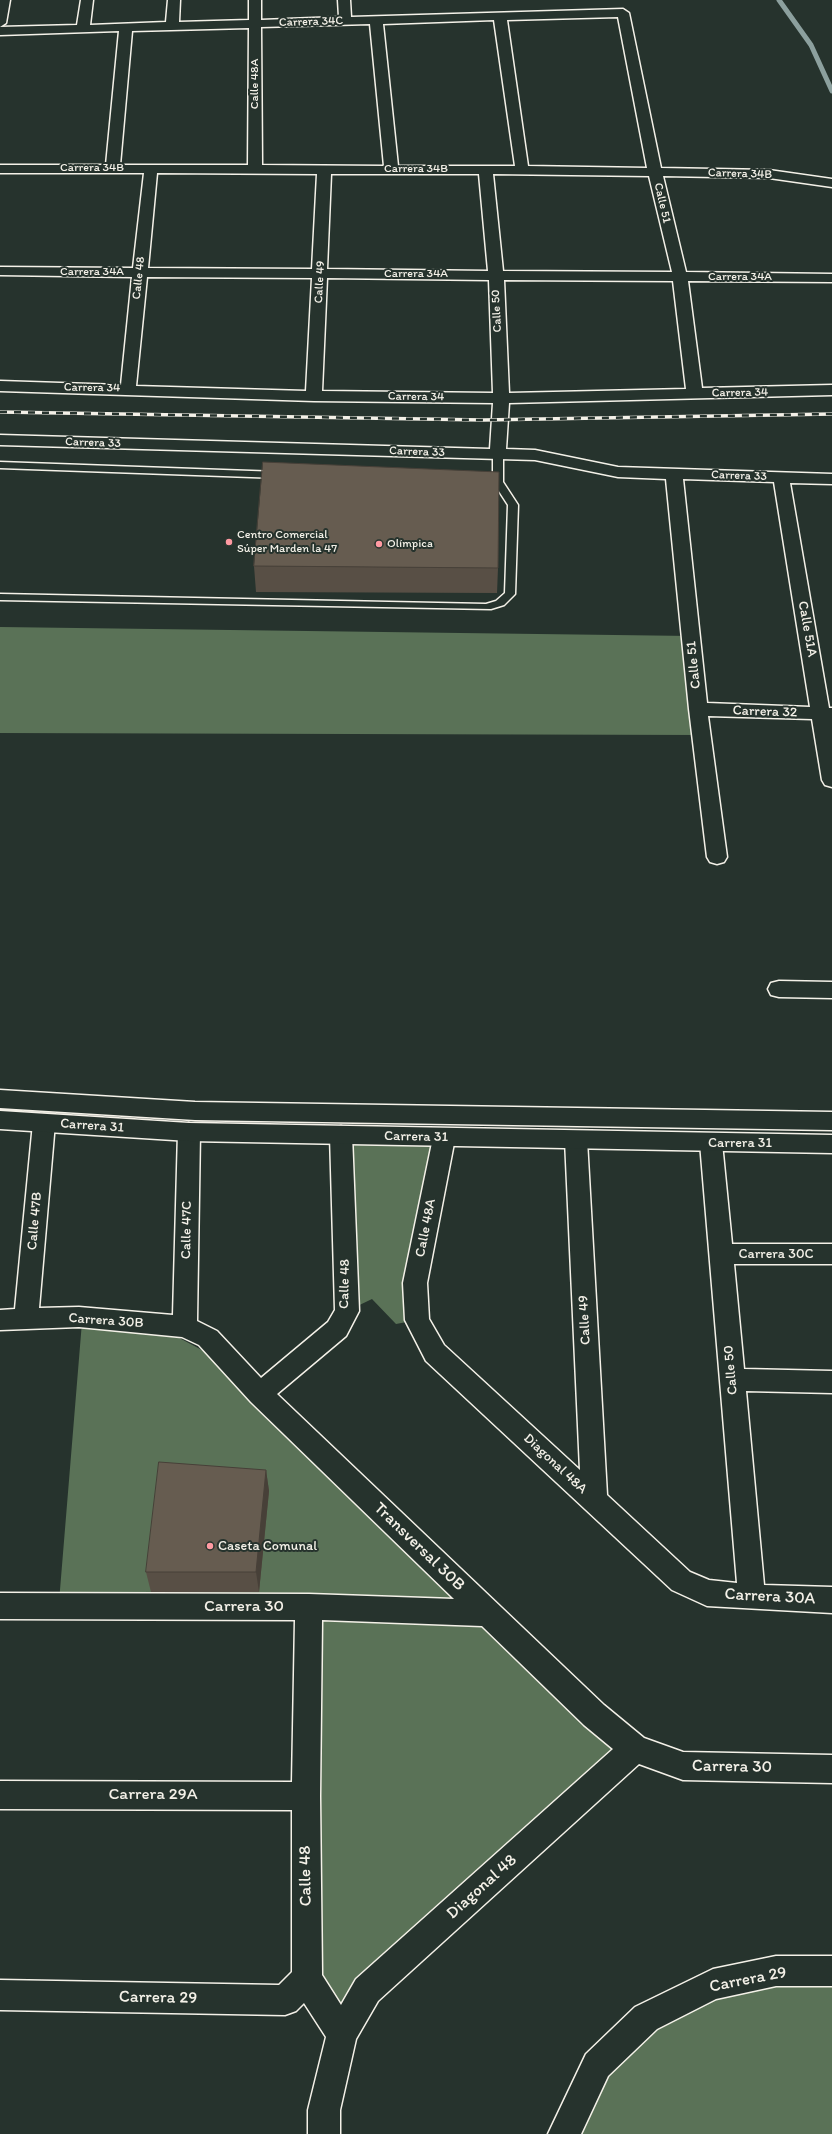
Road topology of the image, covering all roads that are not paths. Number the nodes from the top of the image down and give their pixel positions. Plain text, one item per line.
1 (4, 0) edge
2 (87, 0) edge
3 (174, 0) edge
4 (255, 0) edge
5 (344, 0) edge
6 (589, 0) edge
7 (419, 6) dead end
8 (623, 13) joint
9 (592, 14) junction
10 (500, 17) junction
11 (421, 19) junction
12 (376, 20) junction
13 (345, 21) junction
14 (0, 23) edge
15 (255, 24) junction
16 (172, 26) junction
17 (126, 28) junction
18 (83, 29) junction
19 (0, 31) edge
20 (113, 168) junction
21 (151, 168) junction
22 (255, 168) junction
23 (0, 169) edge
24 (324, 169) junction
25 (391, 169) junction
26 (486, 170) junction
27 (522, 170) junction
28 (655, 172) junction
29 (832, 183) edge
30 (0, 271) edge
31 (139, 272) junction
32 (320, 274) junction
33 (496, 274) junction
34 (680, 276) junction
35 (832, 278) edge
36 (0, 386) edge
37 (128, 389) junction
38 (832, 390) edge
39 (695, 394) junction
40 (314, 396) junction
41 (501, 398) junction
42 (0, 440) edge
43 (498, 454) junction
44 (0, 465) edge
45 (674, 473) junction
46 (292, 475) edge
47 (781, 477) junction
48 (832, 479) edge
49 (474, 481) edge
50 (498, 482) junction
51 (0, 597) edge
52 (698, 709) junction
53 (827, 714) edge
54 (832, 780) edge
55 (717, 857) dead end
56 (779, 989) dead end
57 (832, 990) edge
58 (0, 1099) edge
59 (13, 1114) edge
60 (832, 1120) edge
61 (44, 1123) junction
62 (189, 1132) junction
63 (341, 1135) junction
64 (444, 1138) junction
65 (576, 1140) junction
66 (711, 1143) junction
67 (832, 1144) edge
68 (720, 1254) junction
69 (832, 1254) edge
70 (26, 1319) junction
71 (0, 1320) edge
72 (417, 1320) joint
73 (185, 1327) junction
74 (208, 1338) joint
75 (732, 1380) junction
76 (832, 1382) edge
77 (260, 1394) junction
78 (594, 1499) junction
79 (707, 1593) joint
80 (752, 1598) junction
81 (832, 1600) edge
82 (0, 1606) edge
83 (309, 1607) junction
84 (487, 1613) junction
85 (635, 1749) junction
86 (832, 1769) edge
87 (0, 1795) edge
88 (306, 1796) junction
89 (832, 1971) edge
90 (308, 1978) junction
91 (0, 1995) edge
92 (342, 2034) junction
93 (324, 2134) edge
94 (564, 2134) edge

1 - 14 street
2 - 18 street
3 - 16 street
4 - 15 street, Calle 48A
5 - 13 street
6 - 9 street
7 - 11 street
8 - 9 street, Carrera 34C
8 - 28 street, Calle 51
9 - 10 street, Carrera 34C
10 - 11 street, Carrera 34C
10 - 27 street
11 - 12 street, Carrera 34C
12 - 13 street, Carrera 34C
12 - 25 street
13 - 15 street, Carrera 34C
15 - 16 street, Carrera 34C
15 - 22 street, Calle 48A
16 - 17 street, Carrera 34C
17 - 18 street, Carrera 34C
17 - 20 street
18 - 19 street, Carrera 34C
20 - 21 street, Carrera 34B
20 - 23 street, Carrera 34B
21 - 22 street, Carrera 34B
21 - 31 street, Calle 48
22 - 24 street, Carrera 34B
24 - 25 street, Carrera 34B
24 - 32 street, Calle 49
25 - 26 street, Carrera 34B
26 - 27 street, Carrera 34B
26 - 33 street, Calle 50
27 - 28 street, Carrera 34B
28 - 29 street, Carrera 34B
28 - 34 street, Calle 51
30 - 31 street, Carrera 34A
31 - 32 street, Carrera 34A
31 - 37 street, Calle 48
32 - 33 street, Carrera 34A
32 - 40 street, Calle 49
33 - 34 street, Carrera 34A
33 - 41 street, Calle 50
34 - 35 street, Carrera 34A
34 - 39 street, Calle 51
36 - 37 street, Carrera 34
37 - 40 street, Carrera 34
38 - 39 street, Carrera 34
39 - 41 street, Carrera 34
40 - 41 street, Carrera 34
41 - 43 street, Calle 50
42 - 43 street, Carrera 33
43 - 45 street, Carrera 33
43 - 50 lane
44 - 46 lane
45 - 47 street, Carrera 33
45 - 52 street, Calle 51
47 - 48 street, Carrera 33
47 - 53 street, Calle 51A
49 - 50 lane
50 - 51 lane
52 - 53 street, Carrera 32
52 - 55 street, Calle 51
53 - 54 street, Calle 51A
56 - 57 street
58 - 59 street, Carrera 31
59 - 60 street, Carrera 31
59 - 61 street, Carrera 31
61 - 62 street, Carrera 31
61 - 70 street, Calle 47B
62 - 63 street, Carrera 31
62 - 73 street, Calle 47C
63 - 64 street, Carrera 31
63 - 77 street, Calle 48
64 - 65 street, Carrera 31
64 - 72 street, Calle 48A
65 - 66 street, Carrera 31
65 - 78 street, Calle 49
66 - 67 street, Carrera 31
66 - 68 street, Calle 50
68 - 69 street, Carrera 30C
68 - 75 street, Calle 50
70 - 71 street, Carrera 30B
70 - 73 street, Carrera 30B
72 - 78 street, Diagonal 48A
73 - 74 street, Carrera 30B
74 - 77 street, Transversal 30B
75 - 76 street
75 - 80 street, Calle 50
77 - 84 street, Transversal 30B
78 - 79 street, Diagonal 48A
79 - 80 street, Carrera 30A
80 - 81 street, Carrera 30A
82 - 83 street, Carrera 30
83 - 84 street, Carrera 30
83 - 88 street, Calle 48
84 - 85 street, Transversal 30B
85 - 86 street, Carrera 30
85 - 92 street, Diagonal 48
87 - 88 street, Carrera 29A
88 - 90 street, Calle 48
89 - 94 street, Carrera 29
90 - 91 street, Carrera 29
90 - 92 street
92 - 93 street

